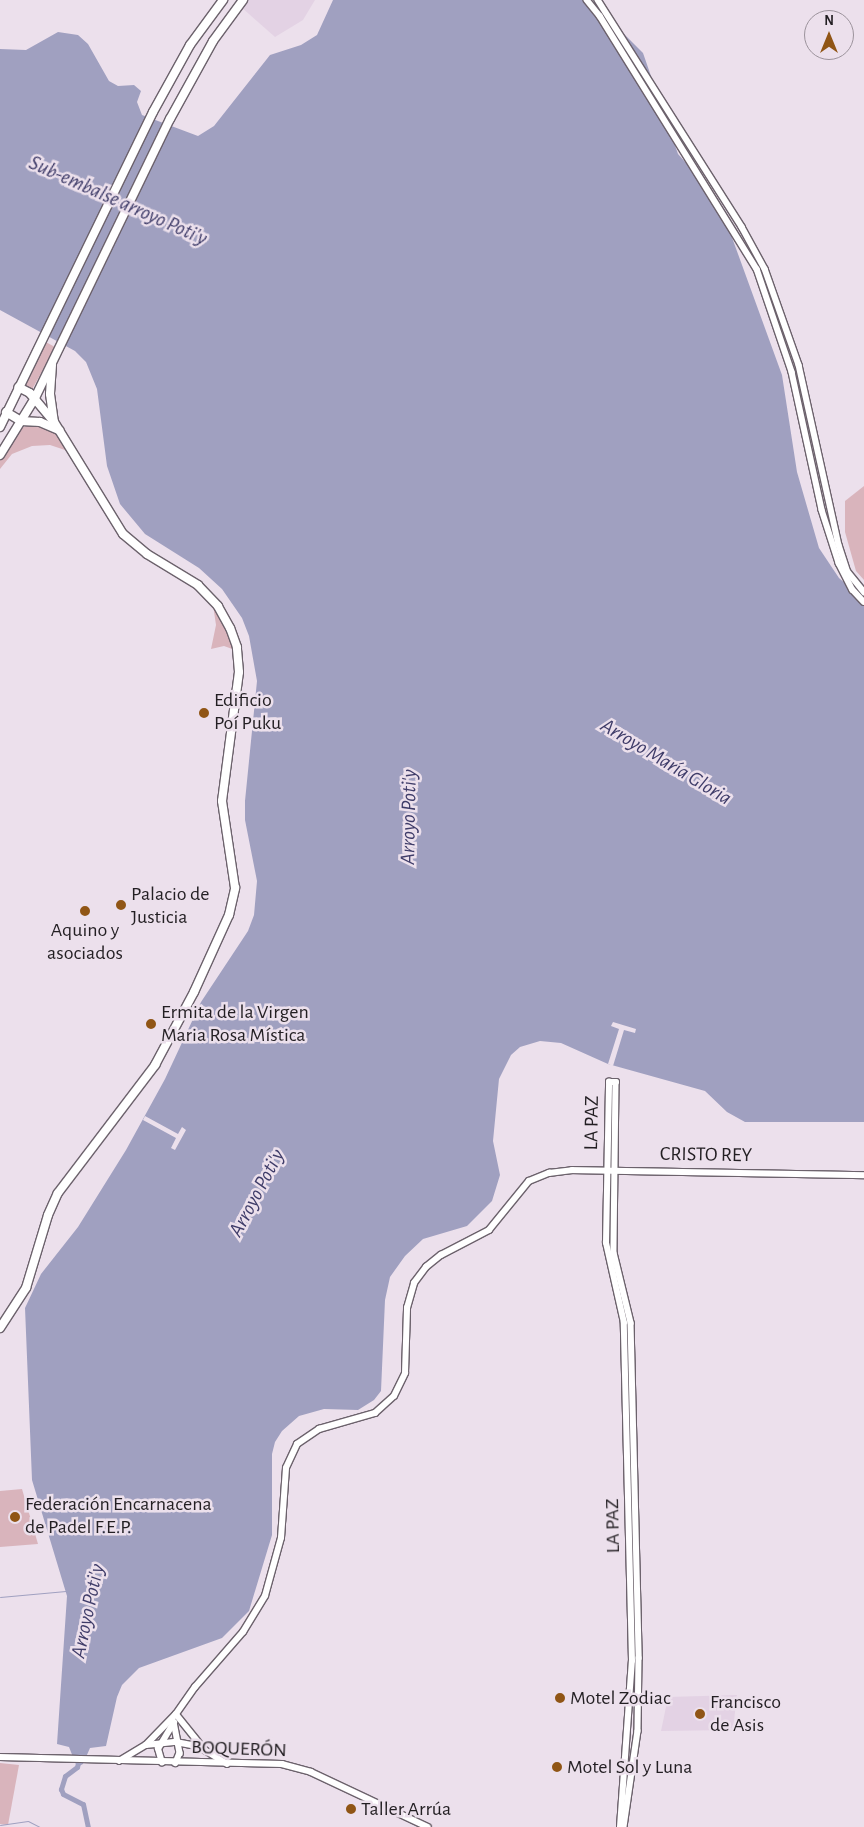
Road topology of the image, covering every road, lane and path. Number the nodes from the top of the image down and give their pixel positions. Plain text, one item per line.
1 (223, 0) edge
2 (243, 0) edge
3 (587, 0) edge
4 (598, 0) edge
5 (52, 358) junction
6 (18, 387) junction
7 (35, 398) junction
8 (6, 412) junction
9 (21, 421) junction
10 (54, 422) junction
11 (0, 427) edge
12 (60, 430) junction
13 (0, 455) edge
14 (864, 592) edge
15 (864, 602) edge
16 (607, 1170) junction
17 (614, 1170) junction
18 (864, 1175) edge
19 (0, 1328) edge
20 (176, 1714) junction
21 (162, 1742) junction
22 (176, 1742) junction
23 (146, 1745) junction
24 (202, 1747) junction
25 (0, 1757) edge
26 (119, 1761) junction
27 (162, 1763) junction
28 (176, 1763) junction
29 (227, 1764) junction
30 (428, 1827) edge
31 (620, 1827) edge
32 (624, 1827) edge

1 - 6 main road
2 - 5 main road
3 - 15 street
4 - 14 street
5 - 7 main road
5 - 10 main road
6 - 7 main road
6 - 8 main road
7 - 9 main road
7 - 10 main road
8 - 9 main road
8 - 11 main road
9 - 12 main road
9 - 13 main road
10 - 12 main road
12 - 19 main road
16 - 17 street, CRISTO REY
16 - 17 street, LA PAZ
16 - 20 street, CRISTO REY
16 - 31 street, LA PAZ
17 - 18 street, CRISTO REY
17 - 32 street, LA PAZ
20 - 23 street
20 - 24 street
21 - 22 street
21 - 22 street
21 - 23 street
21 - 27 street
22 - 24 street
22 - 28 street
23 - 26 street
24 - 29 street
25 - 26 street, BOQUERÓN
26 - 27 street, BOQUERÓN
27 - 28 street, BOQUERÓN
28 - 29 street, BOQUERÓN
29 - 30 street, BOQUERÓN

